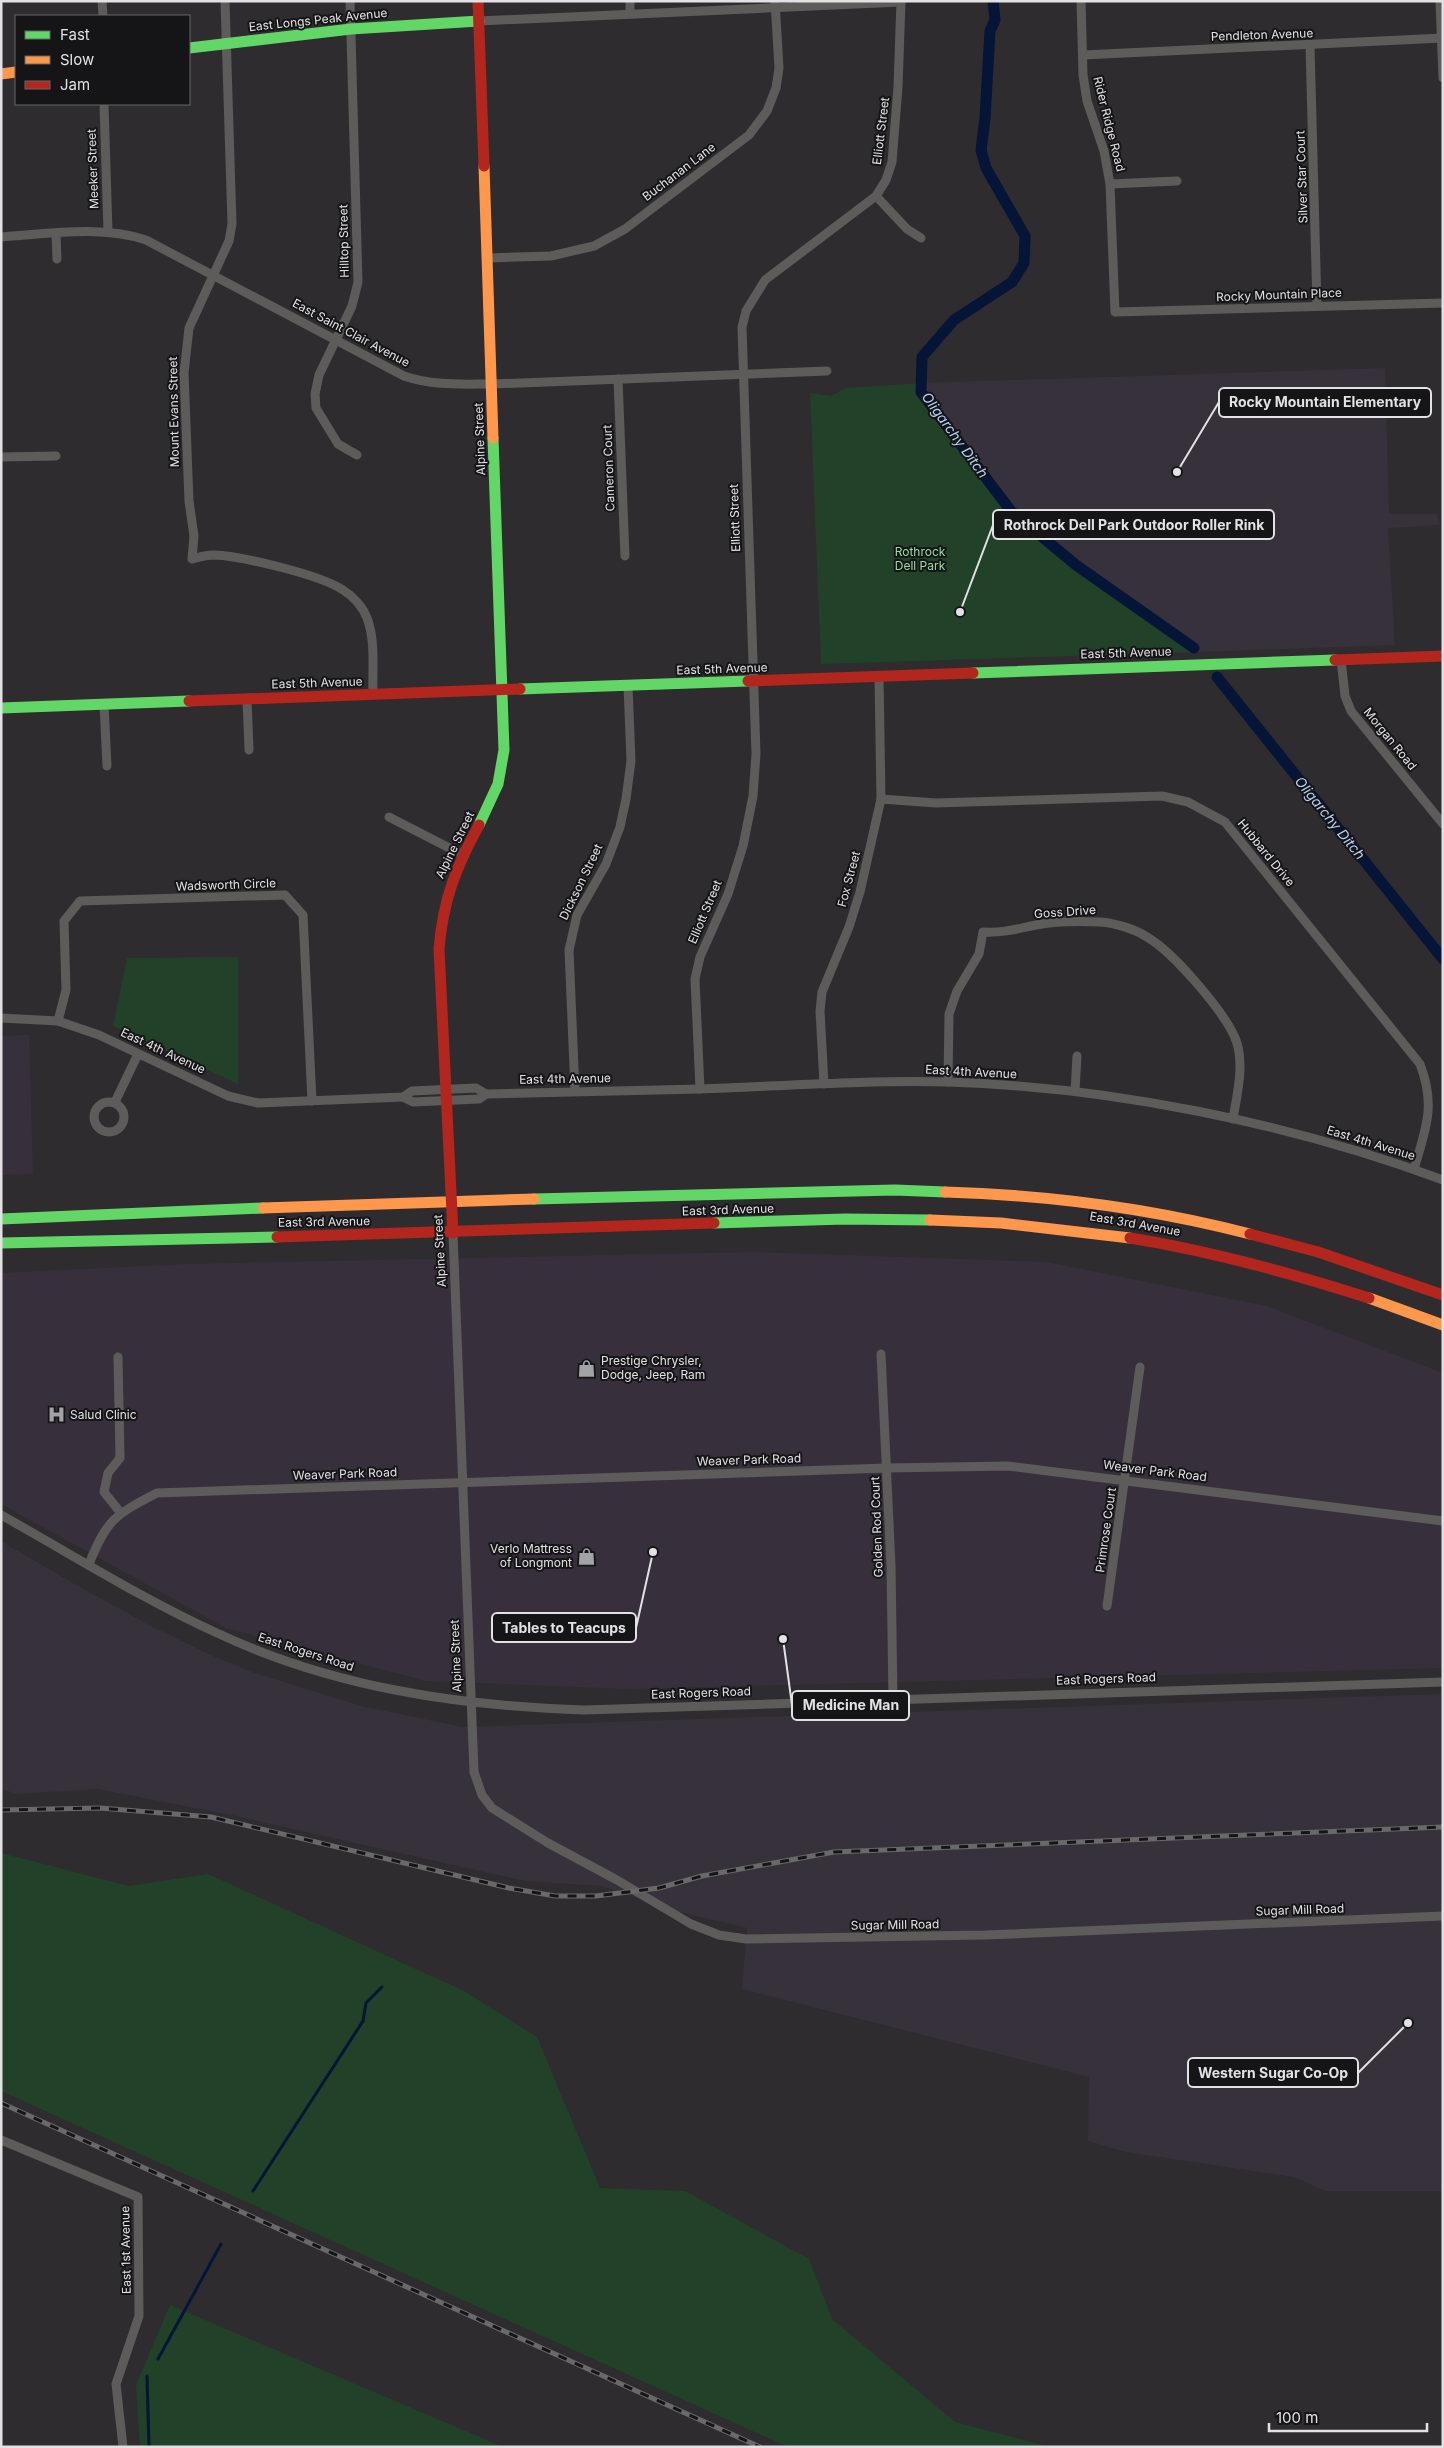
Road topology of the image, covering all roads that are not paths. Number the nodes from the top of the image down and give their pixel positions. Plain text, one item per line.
1 (102, 1) edge
2 (225, 1) edge
3 (350, 1) edge
4 (478, 1) edge
5 (630, 1) edge
6 (1081, 1) edge
7 (1440, 1) edge
8 (901, 2) edge
9 (775, 4) edge
10 (630, 14) junction
11 (103, 15) edge
12 (479, 21) junction
13 (351, 29) junction
14 (1442, 38) edge
15 (226, 44) junction
16 (1310, 46) junction
17 (190, 48) edge
18 (1083, 55) junction
19 (15, 72) edge
20 (1, 74) edge
21 (1443, 78) edge
22 (104, 105) edge
23 (1177, 181) dead end
24 (1110, 184) junction
25 (876, 196) junction
26 (108, 232) junction
27 (56, 234) junction
28 (1, 237) edge
29 (921, 238) dead end
30 (487, 258) junction
31 (57, 259) dead end
32 (212, 275) junction
33 (1443, 303) edge
34 (1317, 306) junction
35 (1115, 312) joint
36 (336, 340) junction
37 (827, 371) dead end
38 (743, 375) junction
39 (618, 379) junction
40 (492, 384) junction
41 (356, 455) dead end
42 (56, 456) dead end
43 (1, 457) edge
44 (625, 556) dead end
45 (1443, 656) edge
46 (1340, 660) junction
47 (879, 677) junction
48 (753, 681) junction
49 (628, 686) junction
50 (502, 690) junction
51 (373, 694) junction
52 (247, 699) junction
53 (104, 705) junction
54 (1, 708) edge
55 (249, 750) dead end
56 (107, 766) dead end
57 (881, 799) junction
58 (389, 817) dead end
59 (1441, 818) edge
60 (463, 855) junction
61 (1, 1018) edge
62 (58, 1021) junction
63 (138, 1054) junction
64 (1077, 1056) dead end
65 (948, 1082) junction
66 (824, 1084) junction
67 (700, 1089) junction
68 (575, 1091) junction
69 (1076, 1091) junction
70 (445, 1095) junction
71 (312, 1101) junction
72 (115, 1102) dead end
73 (1233, 1119) junction
74 (1414, 1169) junction
75 (1443, 1180) edge
76 (451, 1200) junction
77 (1, 1218) edge
78 (453, 1233) junction
79 (1, 1243) edge
80 (1443, 1295) edge
81 (1443, 1324) edge
82 (882, 1354) dead end
83 (118, 1358) dead end
84 (1140, 1367) dead end
85 (887, 1468) junction
86 (1125, 1480) junction
87 (463, 1483) junction
88 (120, 1512) junction
89 (1, 1515) edge
90 (1443, 1521) edge
91 (89, 1564) junction
92 (1107, 1606) dead end
93 (1443, 1682) edge
94 (893, 1699) junction
95 (471, 1703) junction
96 (1443, 1916) edge
97 (1, 2140) edge
98 (123, 2447) edge

1 - 11 street
2 - 15 street, Mount Evans Street
3 - 13 street, Hilltop Street
4 - 12 street, Alpine Street
5 - 10 street
6 - 18 street, Rider Ridge Road
7 - 14 street
8 - 9 street, East Longs Peak Avenue
8 - 25 street, Elliott Street
9 - 10 street, East Longs Peak Avenue
9 - 30 street, Buchanan Lane
10 - 12 street, East Longs Peak Avenue
12 - 13 street, East Longs Peak Avenue
12 - 30 street, Alpine Street
13 - 15 street, East Longs Peak Avenue
13 - 36 street, Hilltop Street
14 - 16 street, Pendleton Avenue
14 - 21 street
15 - 17 street, East Longs Peak Avenue
15 - 32 street, Mount Evans Street
16 - 18 street, Pendleton Avenue
16 - 34 street, Silver Star Court
18 - 24 street, Rider Ridge Road
19 - 20 street
22 - 26 street, Meeker Street
23 - 24 street
24 - 35 street, Rider Ridge Road
25 - 29 street
25 - 38 street, Elliott Street
26 - 27 street, East Saint Clair Avenue
26 - 32 street, East Saint Clair Avenue
27 - 28 street, East Saint Clair Avenue
27 - 31 street
30 - 40 street, Alpine Street
32 - 36 street, East Saint Clair Avenue
32 - 51 street, Mount Evans Street
33 - 34 street, Rocky Mountain Place
34 - 35 street, Rocky Mountain Place
36 - 40 street, East Saint Clair Avenue
36 - 41 street, Hilltop Street
37 - 38 street, East Saint Clair Avenue
38 - 39 street, East Saint Clair Avenue
38 - 48 street, Elliott Street
39 - 40 street, East Saint Clair Avenue
39 - 44 street, Cameron Court
40 - 50 street, Alpine Street
42 - 43 street
45 - 46 street, East 5th Avenue
46 - 47 street, East 5th Avenue
46 - 59 street, Morgan Road
47 - 48 street, East 5th Avenue
47 - 57 street, Fox Street
48 - 49 street, East 5th Avenue
48 - 67 street, Elliott Street
49 - 50 street, East 5th Avenue
49 - 68 street, Dickson Street
50 - 51 street, East 5th Avenue
50 - 60 street, Alpine Street
51 - 52 street, East 5th Avenue
52 - 53 street, East 5th Avenue
52 - 55 street
53 - 54 street, East 5th Avenue
53 - 56 street
57 - 66 street, Fox Street
57 - 74 street, Hubbard Drive
58 - 60 street
60 - 70 street, Alpine Street
61 - 62 street, East 4th Avenue
62 - 63 street, East 4th Avenue
62 - 71 street, Wadsworth Circle
63 - 71 street, East 4th Avenue
63 - 72 street
64 - 69 street
65 - 66 street, East 4th Avenue
65 - 69 street, East 4th Avenue
65 - 73 street, Goss Drive
66 - 67 street, East 4th Avenue
67 - 68 street, East 4th Avenue
68 - 70 street, East 4th Avenue
69 - 73 street, East 4th Avenue
70 - 71 street, East 4th Avenue
70 - 76 street, Alpine Street
73 - 74 street, East 4th Avenue
74 - 75 street, East 4th Avenue
76 - 77 street, East 3rd Avenue
76 - 78 street, Alpine Street
76 - 80 street, East 3rd Avenue
78 - 79 street, East 3rd Avenue
78 - 81 street, East 3rd Avenue
78 - 87 street, Alpine Street
82 - 85 street, Golden Rod Court
83 - 88 street
84 - 86 street, Primrose Court
85 - 86 street, Weaver Park Road
85 - 87 street, Weaver Park Road
85 - 94 street, Golden Rod Court
86 - 90 street, Weaver Park Road
86 - 92 street, Primrose Court
87 - 88 street, Weaver Park Road
87 - 95 street, Alpine Street
88 - 91 street, Weaver Park Road
89 - 91 street, East Rogers Road
91 - 95 street, East Rogers Road
93 - 94 street, East Rogers Road
94 - 95 street, East Rogers Road
95 - 96 street, Sugar Mill Road
97 - 98 street, East 1st Avenue

